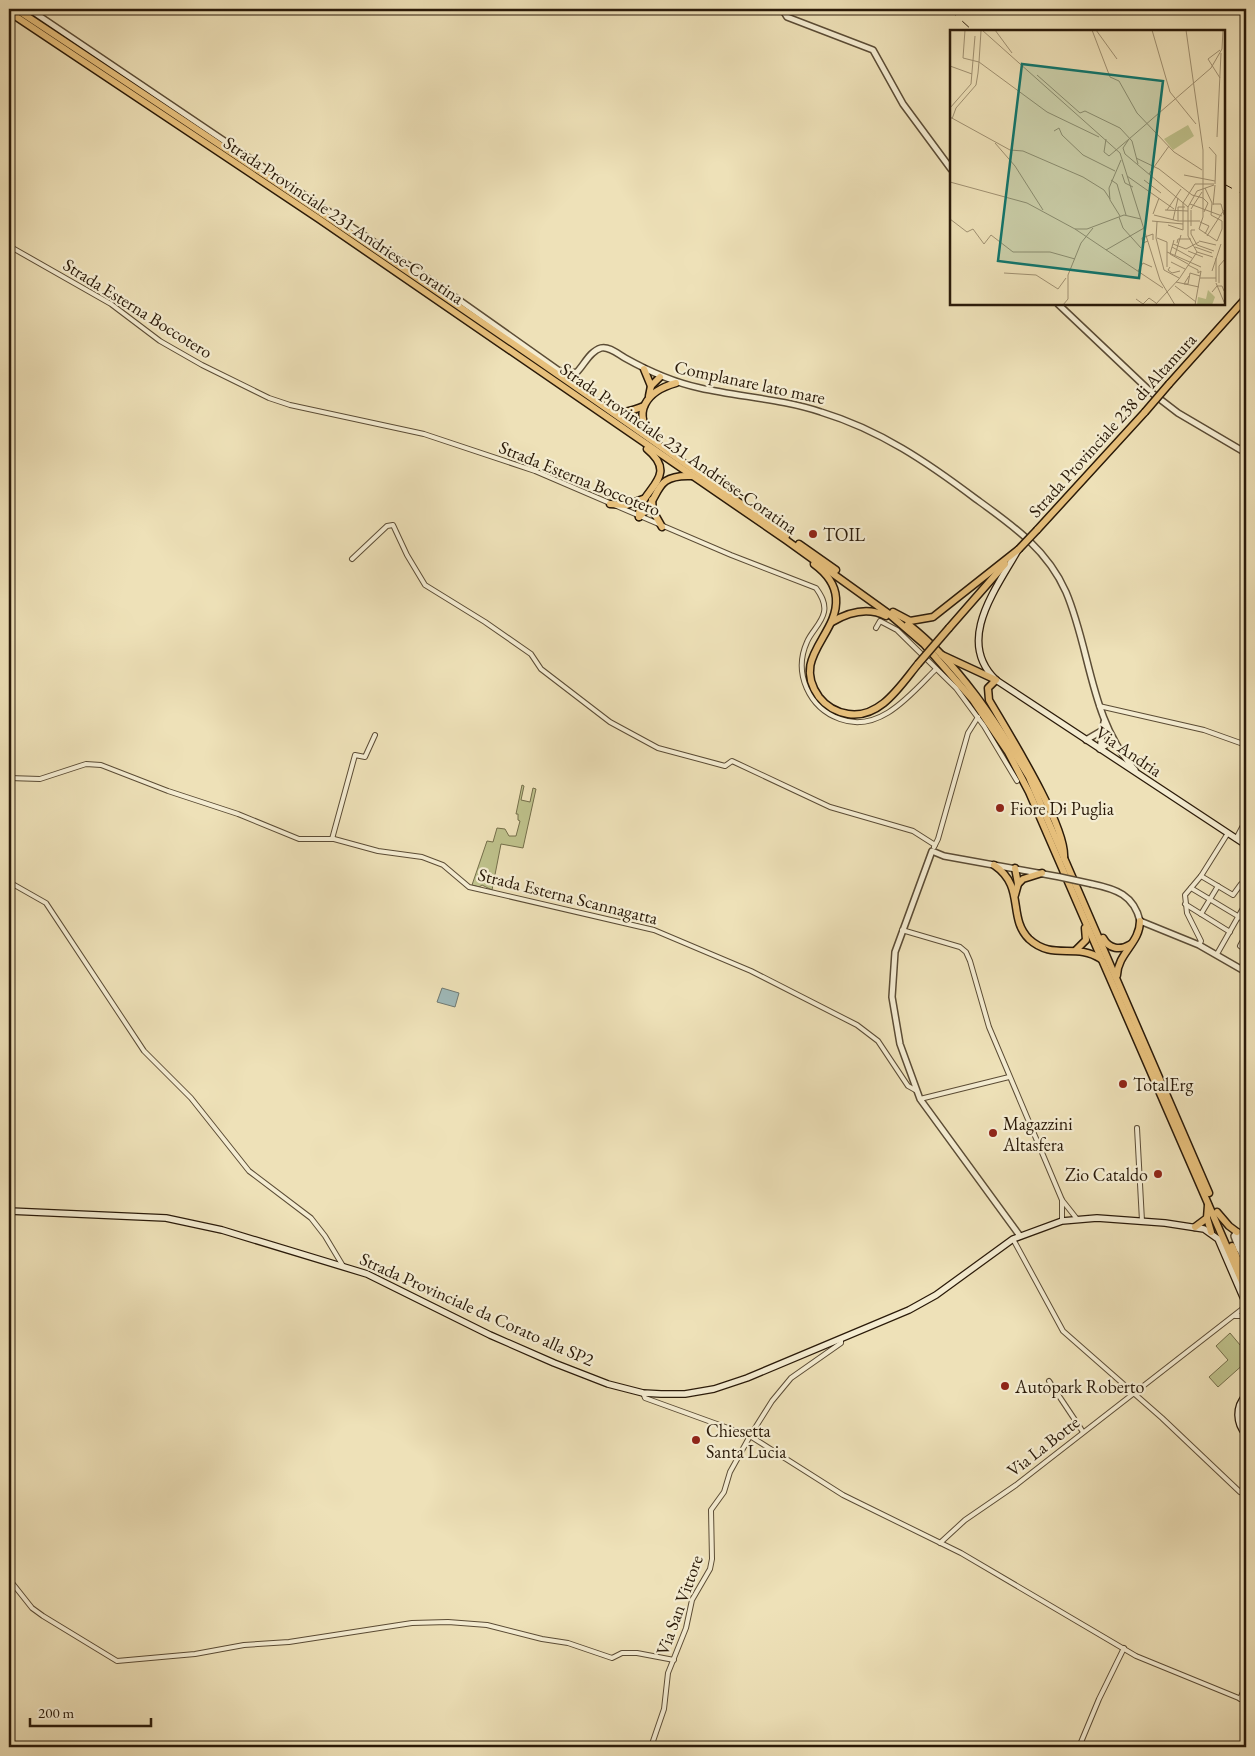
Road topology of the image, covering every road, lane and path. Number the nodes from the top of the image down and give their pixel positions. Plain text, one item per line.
1 (16, 9) edge
2 (29, 9) edge
3 (782, 9) edge
4 (9, 12) edge
5 (950, 168) edge
6 (9, 246) edge
7 (1246, 298) edge
8 (1059, 305) edge
9 (644, 370) junction
10 (660, 377) junction
11 (676, 383) junction
12 (651, 386) junction
13 (658, 388) junction
14 (584, 394) junction
15 (649, 396) junction
16 (644, 406) junction
17 (630, 433) junction
18 (1246, 453) edge
19 (694, 473) junction
20 (653, 496) junction
21 (643, 499) junction
22 (610, 504) junction
23 (639, 517) junction
24 (662, 526) junction
25 (768, 528) junction
26 (1019, 549) junction
27 (352, 559) dead end
28 (884, 606) junction
29 (831, 622) junction
30 (876, 628) dead end
31 (920, 641) junction
32 (939, 653) junction
33 (936, 669) junction
34 (996, 680) junction
35 (1099, 706) junction
36 (978, 717) junction
37 (1104, 722) junction
38 (1103, 730) junction
39 (1110, 734) junction
40 (376, 735) dead end
41 (1086, 740) junction
42 (1246, 745) edge
43 (1100, 749) junction
44 (1140, 776) junction
45 (9, 778) edge
46 (1017, 781) dead end
47 (1246, 820) edge
48 (1246, 826) edge
49 (1228, 833) junction
50 (332, 839) junction
51 (1237, 839) junction
52 (934, 845) junction
53 (1246, 845) edge
54 (932, 851) junction
55 (1064, 860) junction
56 (994, 865) junction
57 (1015, 868) junction
58 (1042, 873) junction
59 (1201, 876) junction
60 (1010, 879) junction
61 (9, 882) edge
62 (1018, 884) junction
63 (1218, 886) junction
64 (1246, 887) edge
65 (1191, 888) junction
66 (1015, 896) junction
67 (1210, 899) junction
68 (1246, 903) edge
69 (1185, 904) junction
70 (1088, 910) junction
71 (1201, 914) junction
72 (1239, 916) junction
73 (1084, 917) junction
74 (1140, 921) junction
75 (1246, 921) edge
76 (902, 930) junction
77 (1230, 932) junction
78 (1246, 935) edge
79 (1131, 944) junction
80 (1199, 945) junction
81 (1075, 950) junction
82 (1246, 950) edge
83 (1217, 954) junction
84 (1102, 960) junction
85 (1246, 972) edge
86 (1117, 978) junction
87 (1009, 1077) junction
88 (917, 1091) junction
89 (920, 1098) junction
90 (1137, 1128) dead end
91 (1062, 1200) junction
92 (1208, 1202) junction
93 (9, 1211) edge
94 (1217, 1212) junction
95 (1207, 1218) junction
96 (1077, 1219) junction
97 (1062, 1221) junction
98 (1142, 1221) junction
99 (1195, 1227) junction
100 (1211, 1232) junction
101 (1237, 1232) junction
102 (1020, 1236) junction
103 (1246, 1236) edge
104 (1012, 1239) junction
105 (1240, 1242) junction
106 (1241, 1252) junction
107 (1246, 1264) edge
108 (343, 1266) junction
109 (1246, 1279) edge
110 (1246, 1291) edge
111 (1246, 1305) edge
112 (1235, 1316) junction
113 (1246, 1316) edge
114 (841, 1339) junction
115 (1049, 1381) dead end
116 (643, 1393) junction
117 (1133, 1393) junction
118 (1246, 1395) edge
119 (1083, 1432) junction
120 (1246, 1435) edge
121 (750, 1436) junction
122 (1240, 1492) dead end
123 (940, 1543) junction
124 (9, 1579) edge
125 (1124, 1648) junction
126 (674, 1660) junction
127 (1246, 1686) edge
128 (1240, 1699) junction
129 (1246, 1701) edge
130 (652, 1747) edge
131 (1079, 1747) edge

1 - 14 main road, Strada Provinciale 231 Andriese-Coratina
2 - 9 street, Complanare lato mare
3 - 5 street
4 - 17 main road, Strada Provinciale 231 Andriese-Coratina
6 - 22 street, Strada Esterna Boccotero
7 - 26 main road, Strada Provinciale 238 di Altamura, bridge
8 - 18 street
9 - 10 street, Complanare lato mare
9 - 12 main road
10 - 11 street, Complanare lato mare
10 - 12 main road
10 - 13 main road
11 - 13 main road
11 - 35 street, Complanare lato mare
12 - 15 main road
13 - 15 main road
14 - 16 main road
14 - 19 main road, Strada Provinciale 231 Andriese-Coratina
15 - 16 main road
16 - 19 main road
17 - 19 main road, Strada Provinciale 231 Andriese-Coratina
17 - 21 main road
19 - 20 main road
19 - 25 main road, Strada Provinciale 231 Andriese-Coratina
19 - 28 main road, Strada Provinciale 231 Andriese-Coratina
20 - 23 main road
20 - 24 main road
21 - 22 main road
21 - 23 main road
22 - 23 street, Strada Esterna Boccotero
23 - 24 street, Strada Esterna Boccotero
24 - 33 street, Strada Esterna Boccotero
25 - 29 main road
25 - 31 main road, Strada Provinciale 231 Andriese-Coratina
26 - 28 main road
26 - 29 main road, bridge
26 - 34 main road, Via Andria
27 - 52 street
28 - 32 main road, Strada Provinciale 231 Andriese-Coratina
29 - 31 main road
30 - 33 street
31 - 73 main road, Strada Provinciale 231 Andriese-Coratina
32 - 34 main road
32 - 55 main road, Strada Provinciale 231 Andriese-Coratina
33 - 36 street
34 - 41 main road, Via Andria
34 - 55 main road
35 - 37 street, Complanare lato mare
35 - 42 street
36 - 46 street
36 - 52 street
37 - 38 street
37 - 39 street, Complanare lato mare
38 - 41 street
38 - 43 street
39 - 43 street
39 - 44 street, Complanare lato mare
40 - 50 street
41 - 43 main road, Via Andria
43 - 44 main road, Via Andria
44 - 49 main road, Via Andria
45 - 50 street, Strada Esterna Scannagatta
47 - 51 street
48 - 51 street
49 - 51 main road, Via Andria
49 - 59 street
50 - 88 street, Strada Esterna Scannagatta
51 - 53 main road, Via Andria
52 - 54 street
54 - 56 street
54 - 76 street
55 - 70 main road, Strada Provinciale 231 Andriese-Coratina
56 - 57 street
56 - 60 main road
57 - 58 street
57 - 60 main road
57 - 62 main road
58 - 62 main road
58 - 74 street, bridge
59 - 63 street
59 - 65 street
60 - 66 main road
61 - 108 street
62 - 66 main road
63 - 64 street
63 - 67 street
65 - 67 street
65 - 69 street
66 - 81 main road
67 - 71 street
67 - 72 street
68 - 72 street
69 - 71 street
69 - 80 street
70 - 79 main road
70 - 86 main road, Strada Provinciale 231 Andriese-Coratina
71 - 77 street
72 - 75 street
72 - 77 street
73 - 81 main road
73 - 84 main road, Strada Provinciale 231 Andriese-Coratina
74 - 79 main road
74 - 80 street
76 - 87 street
76 - 88 street
77 - 83 street
78 - 82 street
79 - 86 main road
80 - 83 street
81 - 84 main road
83 - 85 street
84 - 92 main road, Strada Provinciale 231 Andriese-Coratina
86 - 94 main road, Strada Provinciale 231 Andriese-Coratina
87 - 89 street
87 - 91 street
88 - 89 street
89 - 102 street
90 - 98 street
91 - 96 street
91 - 97 street
92 - 95 main road
92 - 110 main road, Strada Provinciale 231 Andriese-Coratina
93 - 108 main road, Strada Provinciale da Corato alla SP2
94 - 101 main road
94 - 109 main road, Strada Provinciale 231 Andriese-Coratina
95 - 99 main road
95 - 100 main road
96 - 97 main road, Strada Provinciale da Corato alla SP2
96 - 98 main road, Strada Provinciale da Corato alla SP2
97 - 102 main road, Strada Provinciale da Corato alla SP2
98 - 99 main road, Strada Provinciale da Corato alla SP2
99 - 100 main road, Strada Provinciale da Corato alla SP2
100 - 111 main road
101 - 103 street
101 - 105 main road
101 - 106 street
102 - 104 main road, Strada Provinciale da Corato alla SP2
103 - 105 street
104 - 114 main road, Strada Provinciale da Corato alla SP2
104 - 117 street
105 - 106 main road
106 - 107 main road
108 - 116 main road, Strada Provinciale da Corato alla SP2
111 - 112 street, Via La Botte
112 - 113 street
112 - 117 street, Via La Botte
114 - 116 main road, Strada Provinciale da Corato alla SP2
114 - 121 street, Via San Vittore
115 - 119 street
116 - 121 street
117 - 119 street, Via La Botte
117 - 122 street
118 - 120 main road
119 - 123 street, Via La Botte
121 - 123 street
121 - 126 street, Via San Vittore
123 - 125 street
124 - 126 street
125 - 128 street
125 - 131 street
126 - 130 street, Via San Vittore
127 - 128 street
128 - 129 street

